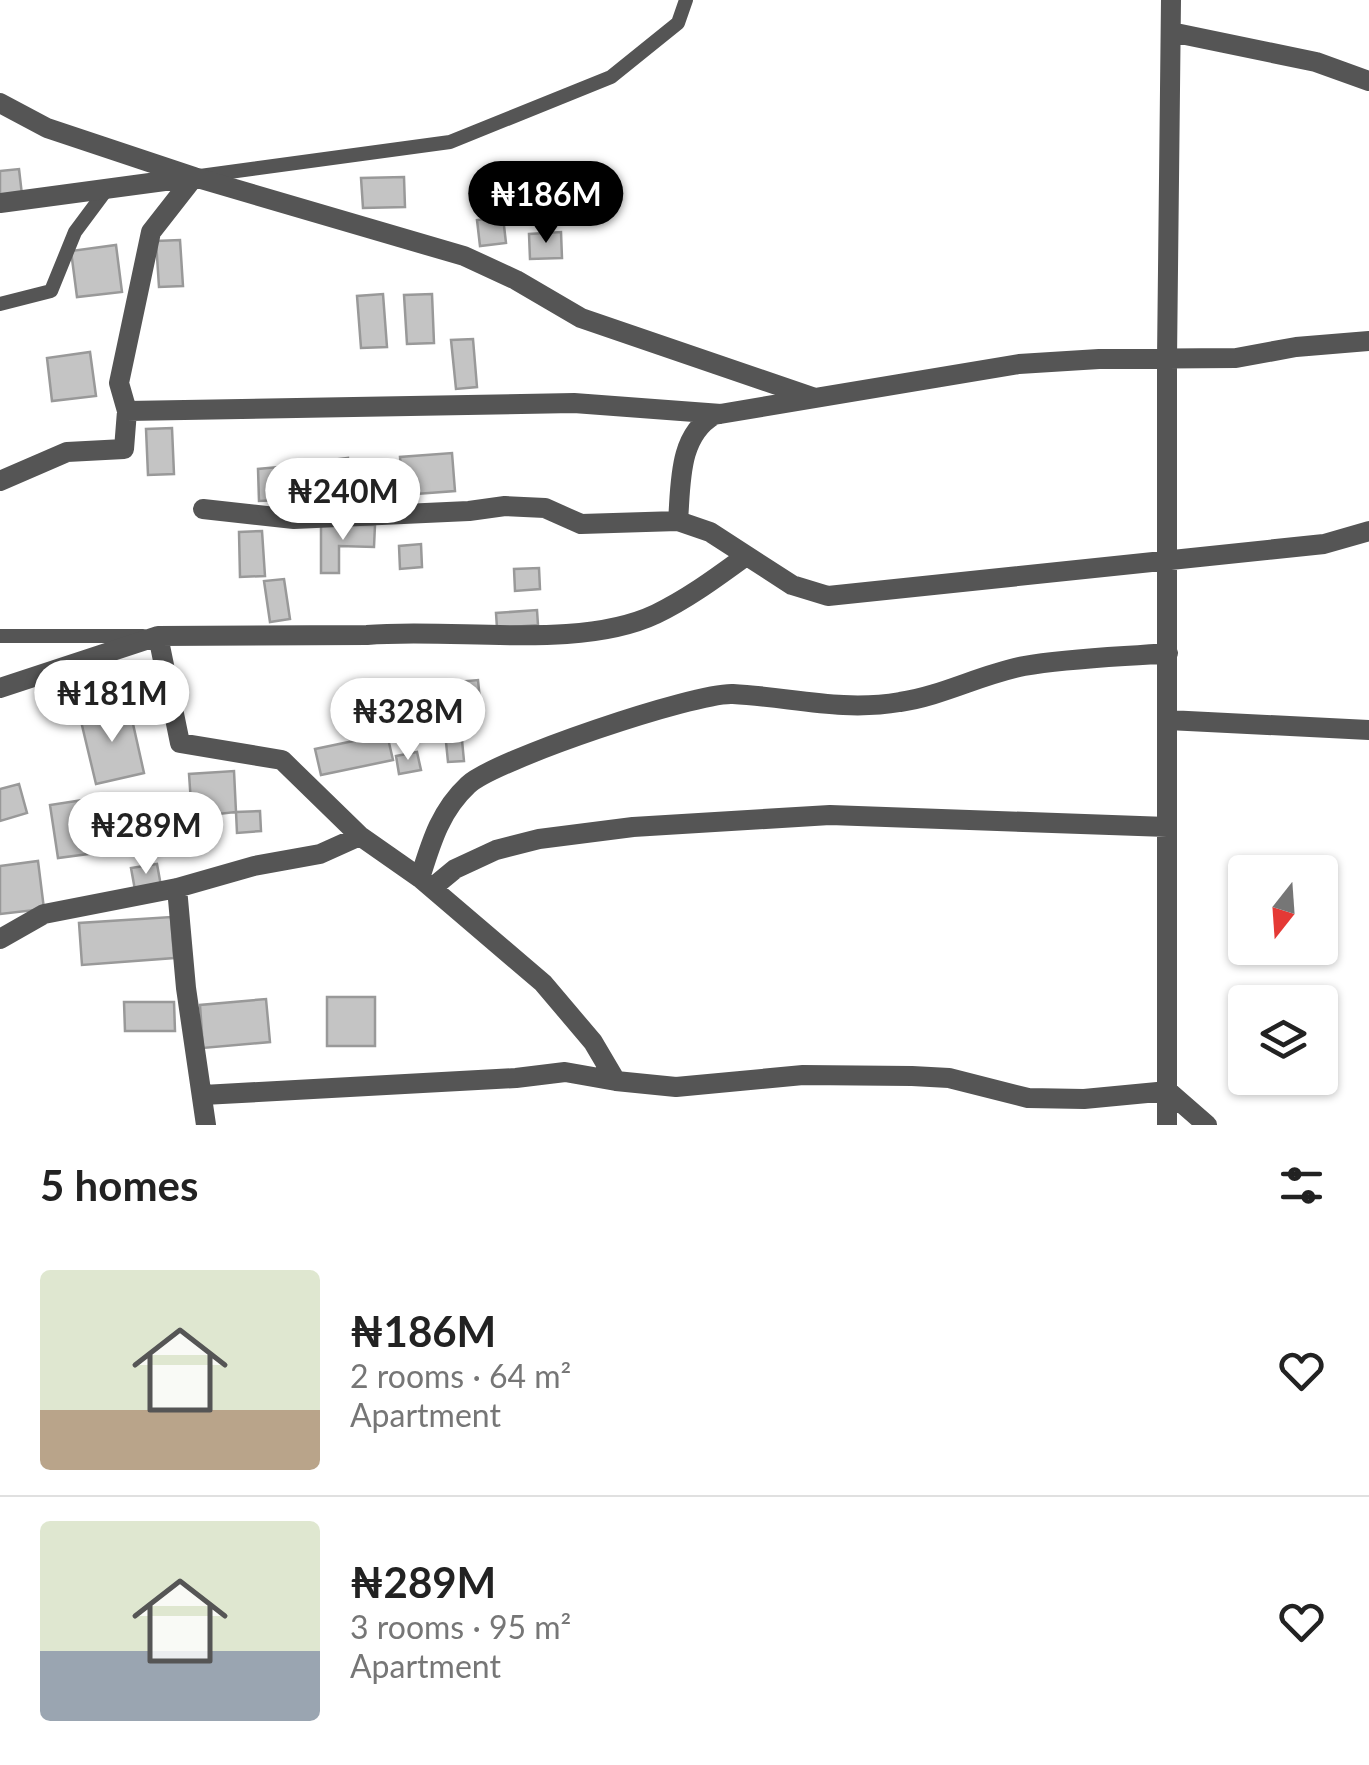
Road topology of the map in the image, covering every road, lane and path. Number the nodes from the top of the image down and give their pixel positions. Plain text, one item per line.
1 (686, 0) edge
2 (1171, 0) edge
3 (1171, 32) junction
4 (1369, 81) edge
5 (0, 103) edge
6 (194, 177) junction
7 (107, 189) junction
8 (0, 203) edge
9 (0, 304) edge
10 (1369, 341) edge
11 (1166, 359) junction
12 (812, 397) junction
13 (127, 411) junction
14 (721, 414) junction
15 (0, 481) edge
16 (203, 509) dead end
17 (678, 520) junction
18 (1369, 531) edge
19 (746, 556) junction
20 (1168, 561) junction
21 (0, 636) edge
22 (158, 636) junction
23 (1168, 653) junction
24 (0, 688) edge
25 (1168, 720) junction
26 (1369, 730) edge
27 (1167, 827) junction
28 (360, 836) junction
29 (426, 883) junction
30 (176, 888) junction
31 (0, 939) edge
32 (616, 1082) junction
33 (1168, 1091) junction
34 (203, 1095) junction
35 (206, 1125) edge
36 (1167, 1125) edge
37 (1207, 1125) edge

1 - 6 lane
2 - 3 street
3 - 4 street
3 - 11 street
5 - 6 street
6 - 7 street
6 - 12 street
6 - 13 street
7 - 8 street
7 - 9 lane
10 - 11 street
11 - 12 street
11 - 20 street
12 - 14 street
13 - 14 street
13 - 15 street
14 - 17 street
16 - 17 street
17 - 19 street
18 - 20 street
19 - 20 street
19 - 22 street
20 - 23 street
21 - 22 lane
22 - 24 street
22 - 28 street
23 - 25 street
23 - 29 street
25 - 26 street
25 - 27 street
27 - 29 street
27 - 33 street
28 - 29 street
28 - 30 street
29 - 32 street
30 - 31 street
30 - 34 street
32 - 33 street
32 - 34 street
33 - 36 street
33 - 37 street
34 - 35 street

